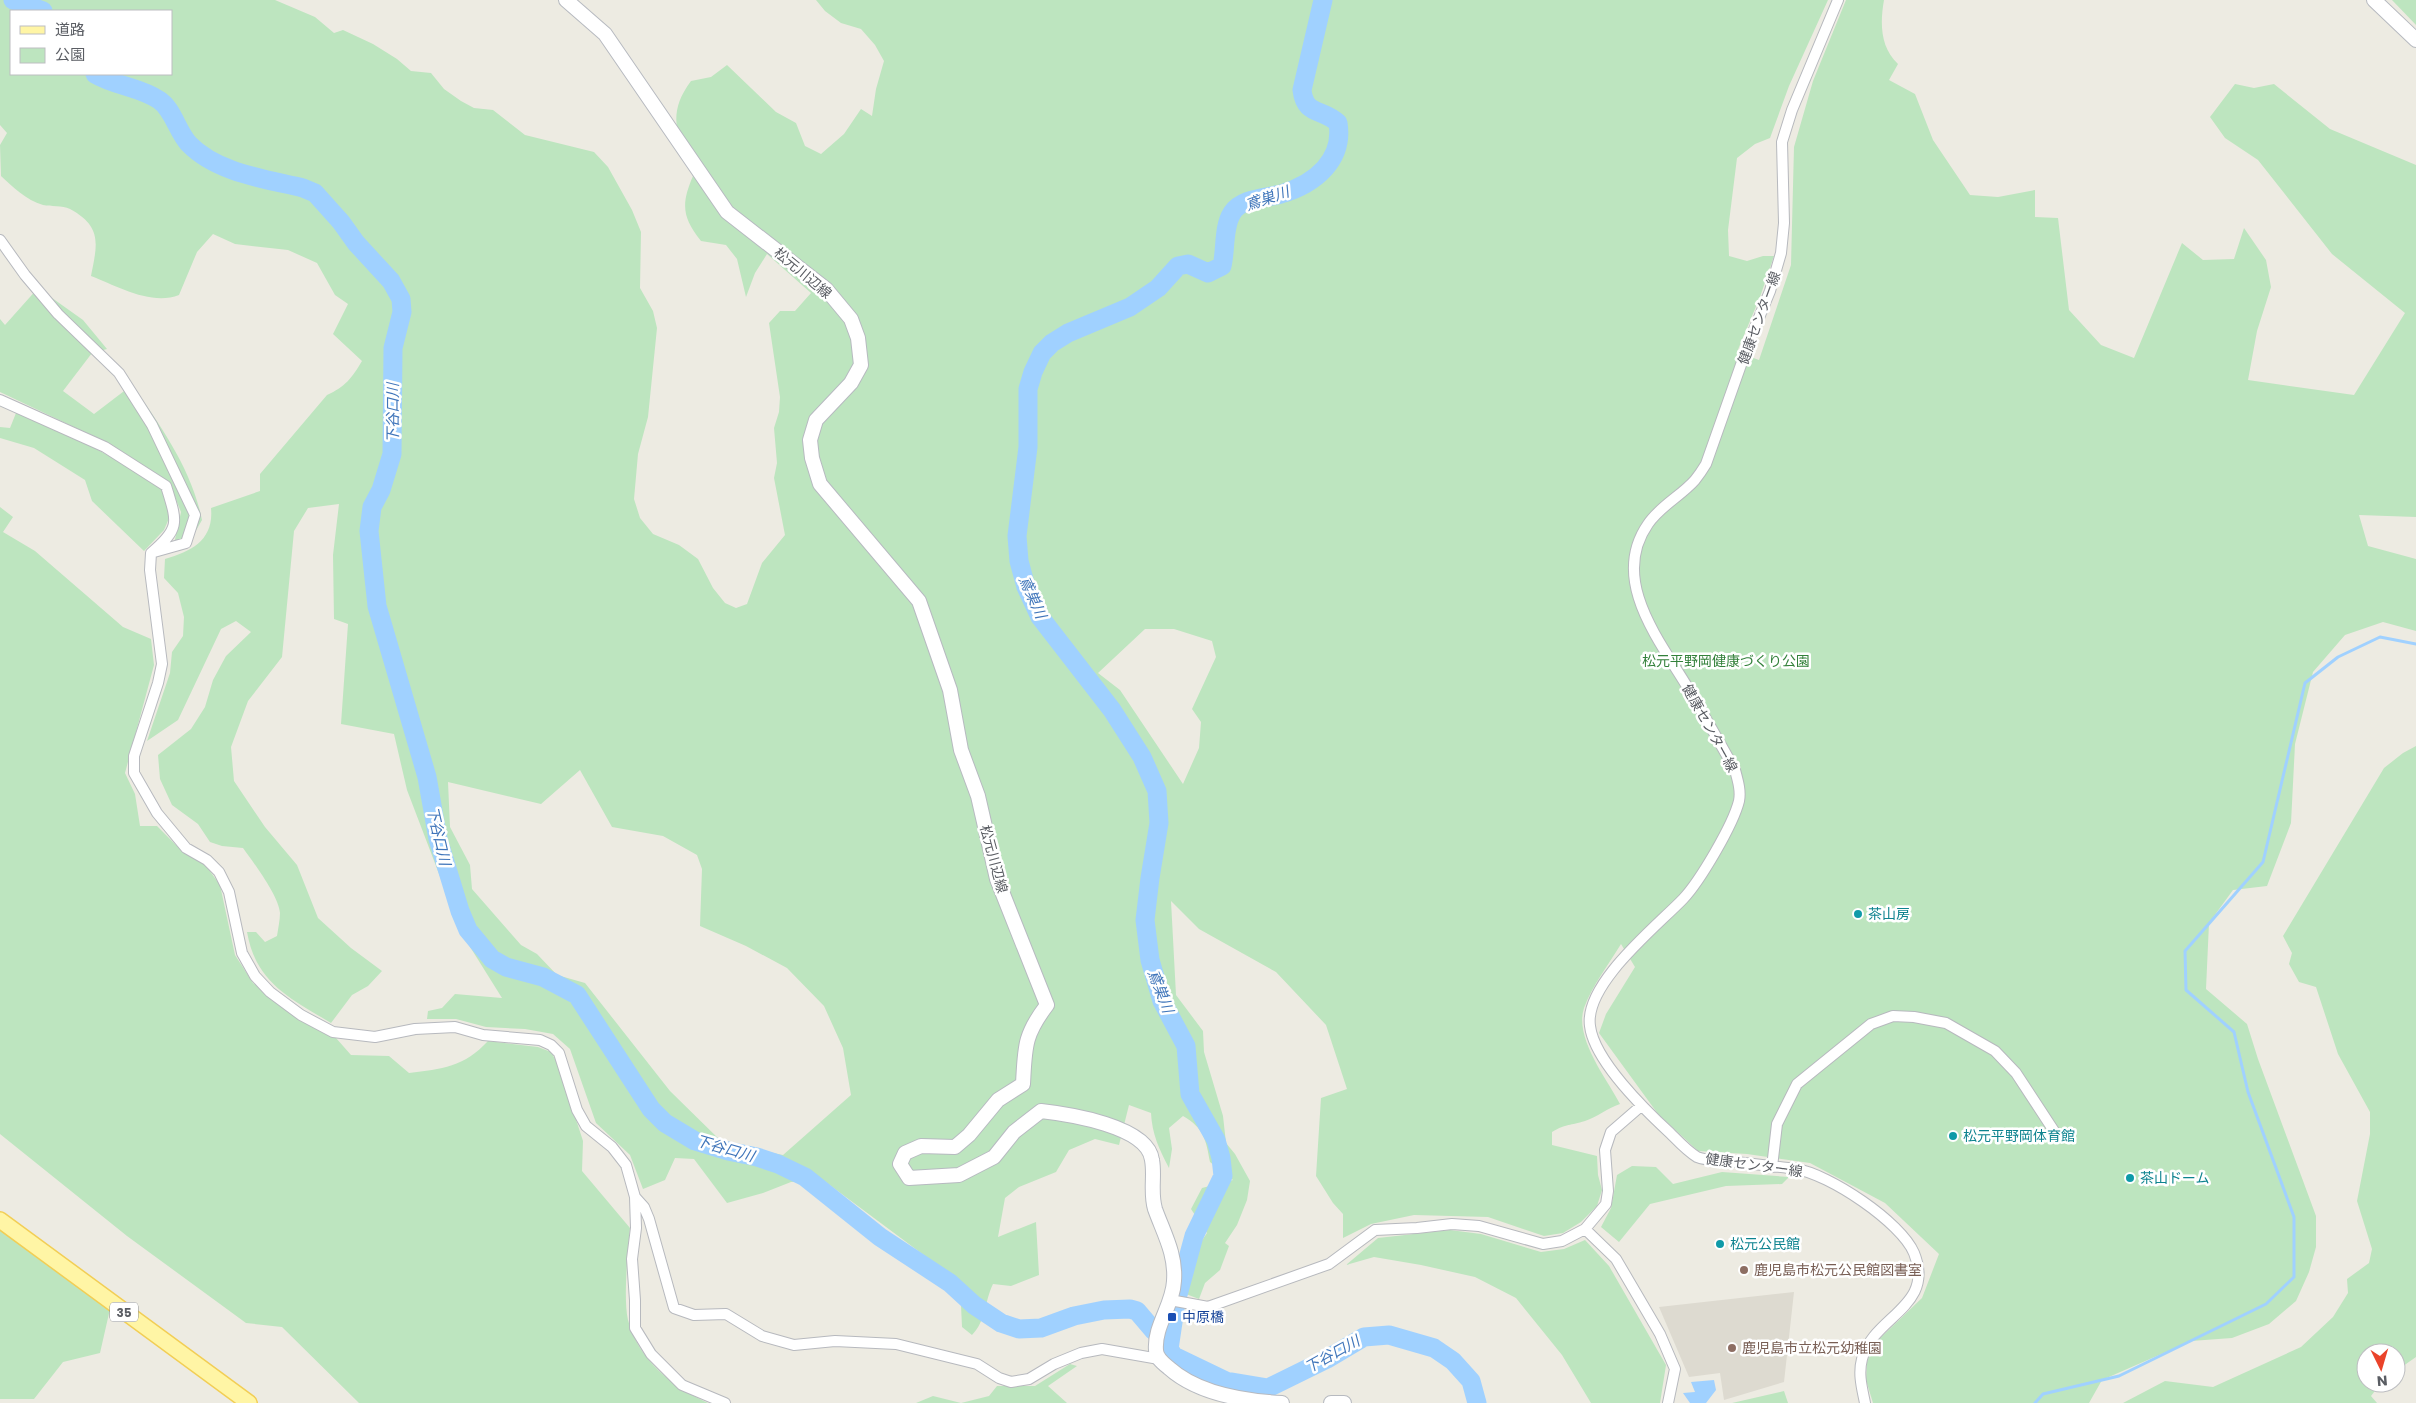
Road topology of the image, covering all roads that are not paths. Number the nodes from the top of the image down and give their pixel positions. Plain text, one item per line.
1 (566, 0) edge
2 (1838, 0) edge
3 (2374, 0) edge
4 (2416, 40) edge
5 (0, 240) edge
6 (0, 400) edge
7 (150, 553) junction
8 (1641, 1106) junction
9 (2056, 1134) dead end
10 (1772, 1167) junction
11 (636, 1197) junction
12 (0, 1220) edge
13 (1585, 1229) junction
14 (1171, 1300) junction
15 (1157, 1355) junction
16 (249, 1403) edge
17 (725, 1403) edge
18 (1282, 1403) edge
19 (1331, 1403) edge
20 (1344, 1403) edge
21 (1668, 1403) edge
22 (1865, 1403) edge

1 - 14 main road, 松元川辺線
2 - 8 street, 健康センター線
3 - 4 main road
5 - 7 street
6 - 7 street
7 - 11 street
8 - 10 street, 健康センター線
8 - 13 street
9 - 10 street
10 - 22 street, 健康センター線
11 - 15 street
11 - 17 street
12 - 16 main road, 35
13 - 14 street
13 - 21 street
14 - 15 main road, 松元川辺線
15 - 18 main road
19 - 20 main road

